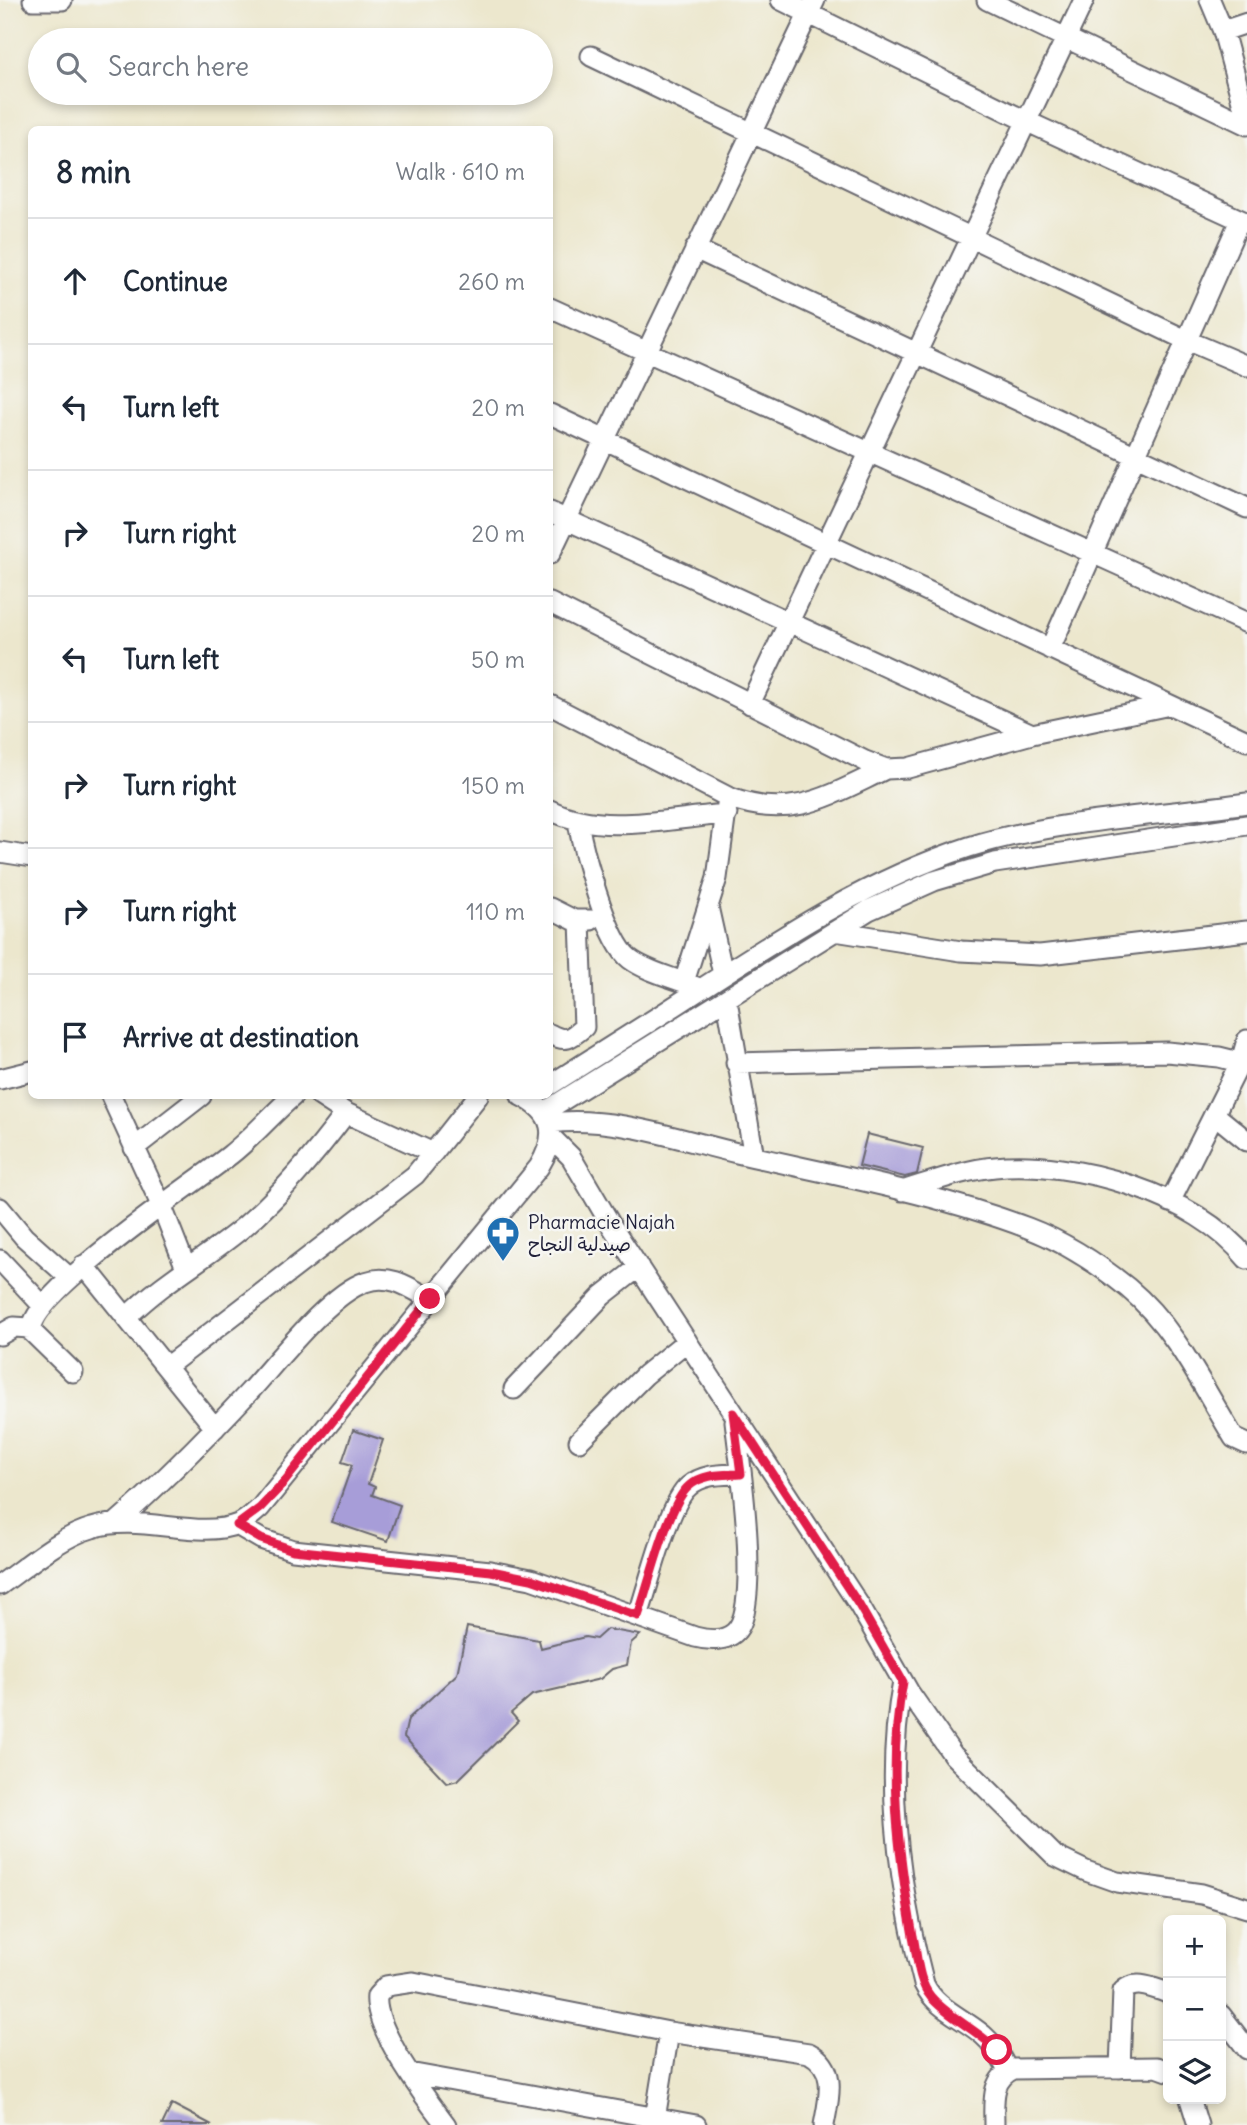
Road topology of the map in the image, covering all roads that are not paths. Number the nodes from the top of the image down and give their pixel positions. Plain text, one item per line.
1 (33, 0) edge
2 (62, 0) edge
3 (781, 0) edge
4 (987, 0) edge
5 (1084, 0) edge
6 (1210, 0) edge
7 (812, 6) edge
8 (1247, 23) edge
9 (1223, 31) junction
10 (1066, 38) junction
11 (592, 56) dead end
12 (1028, 122) junction
13 (1247, 122) edge
14 (752, 131) junction
15 (1244, 221) edge
16 (973, 237) junction
17 (695, 249) junction
18 (553, 309) edge
19 (1186, 340) junction
20 (645, 352) junction
21 (918, 353) junction
22 (1247, 366) edge
23 (553, 415) edge
24 (604, 440) junction
25 (870, 450) junction
26 (1136, 454) junction
27 (1247, 508) edge
28 (558, 516) edge
29 (553, 540) edge
30 (827, 544) junction
31 (1093, 551) junction
32 (553, 605) edge
33 (790, 620) junction
34 (1247, 623) edge
35 (1049, 649) junction
36 (750, 704) junction
37 (1170, 705) junction
38 (553, 707) edge
39 (1032, 734) junction
40 (1247, 741) edge
41 (886, 769) junction
42 (1247, 803) edge
43 (728, 806) junction
44 (553, 811) edge
45 (578, 822) junction
46 (1247, 825) edge
47 (0, 852) edge
48 (28, 856) edge
49 (553, 909) edge
50 (709, 911) junction
51 (606, 917) junction
52 (580, 921) junction
53 (835, 931) junction
54 (1247, 932) edge
55 (723, 974) junction
56 (692, 985) junction
57 (727, 1000) junction
58 (553, 1036) edge
59 (1247, 1040) edge
60 (736, 1063) junction
61 (1244, 1063) edge
62 (28, 1072) edge
63 (0, 1079) edge
64 (553, 1083) edge
65 (112, 1099) edge
66 (197, 1099) edge
67 (290, 1099) edge
68 (325, 1099) edge
69 (476, 1099) edge
70 (529, 1099) edge
71 (346, 1113) junction
72 (1214, 1114) junction
73 (548, 1124) junction
74 (1247, 1141) edge
75 (134, 1148) junction
76 (433, 1153) junction
77 (754, 1157) junction
78 (900, 1192) junction
79 (1170, 1202) junction
80 (162, 1207) junction
81 (0, 1208) edge
82 (1247, 1259) edge
83 (0, 1260) edge
84 (639, 1267) junction
85 (186, 1268) junction
86 (77, 1271) junction
87 (430, 1299) junction
88 (43, 1306) junction
89 (128, 1316) junction
90 (30, 1328) junction
91 (0, 1335) edge
92 (687, 1341) junction
93 (166, 1367) junction
94 (73, 1372) dead end
95 (514, 1389) dead end
96 (733, 1413) junction
97 (215, 1428) junction
98 (579, 1441) dead end
99 (1247, 1445) edge
100 (741, 1474) junction
101 (116, 1523) junction
102 (237, 1525) junction
103 (0, 1585) edge
104 (638, 1616) junction
105 (903, 1682) junction
106 (1247, 1908) edge
107 (1163, 1991) edge
108 (1226, 2022) edge
109 (669, 2032) junction
110 (1247, 2049) edge
111 (1120, 2068) junction
112 (1163, 2069) edge
113 (1008, 2071) junction
114 (409, 2073) junction
115 (1192, 2104) edge
116 (654, 2122) edge
117 (446, 2125) edge
118 (696, 2125) edge
119 (824, 2125) edge
120 (994, 2125) edge
121 (1198, 2125) edge

1 - 2 street
3 - 7 street
4 - 10 street
5 - 10 street
6 - 9 street
7 - 12 street
7 - 14 street
8 - 9 street
9 - 13 street
10 - 12 street
10 - 13 street
11 - 14 street
12 - 15 street
12 - 16 street
14 - 16 street
14 - 17 street
15 - 19 street
16 - 19 street
16 - 21 street
17 - 20 street
17 - 21 street
18 - 20 street
19 - 22 street
19 - 26 street
20 - 24 street
20 - 25 street
21 - 25 street
21 - 26 street
23 - 24 street
24 - 28 street
24 - 30 street
25 - 30 street
25 - 31 street
26 - 27 street
26 - 31 street
28 - 29 street
28 - 33 street
30 - 33 street
30 - 35 street
31 - 34 street
31 - 35 street
32 - 36 street
33 - 36 street
33 - 39 street
35 - 37 street
36 - 41 street
37 - 39 street
37 - 40 street
38 - 43 street
39 - 41 street
41 - 43 street
42 - 55 street
43 - 45 street
43 - 50 street
44 - 45 street
45 - 51 street
46 - 53 street
47 - 48 street
49 - 52 street
50 - 55 street
50 - 56 street
51 - 52 street
51 - 56 street
52 - 58 street
53 - 54 street
53 - 57 street
55 - 56 street
56 - 64 street
57 - 60 street
57 - 73 street
59 - 61 street
60 - 61 street
60 - 77 street
61 - 72 street
62 - 63 street
65 - 75 street
66 - 75 street
67 - 80 street
68 - 71 street
69 - 76 street
70 - 73 street
71 - 76 street
71 - 85 street
72 - 74 street
72 - 79 street
73 - 77 street
73 - 84 street
73 - 87 street
75 - 80 street
76 - 93 street
77 - 78 street
78 - 79 street
78 - 99 street
79 - 82 street
80 - 85 street
80 - 86 street
81 - 86 street
83 - 88 street
84 - 92 street
84 - 95 street
85 - 89 street
86 - 88 street
86 - 89 street
87 - 97 street
87 - 102 street
88 - 90 street
89 - 93 street
90 - 91 street
90 - 94 street
92 - 96 street
92 - 98 street
93 - 97 street
96 - 100 street
96 - 105 street
97 - 101 street
100 - 104 street
100 - 104 street
101 - 102 street
101 - 103 street
102 - 104 street
105 - 106 street
105 - 113 street
107 - 111 street
108 - 110 street
109 - 114 street
109 - 116 street
109 - 119 street
111 - 112 street
111 - 113 street
113 - 120 street
114 - 116 street
114 - 117 street
115 - 121 street
116 - 118 street

